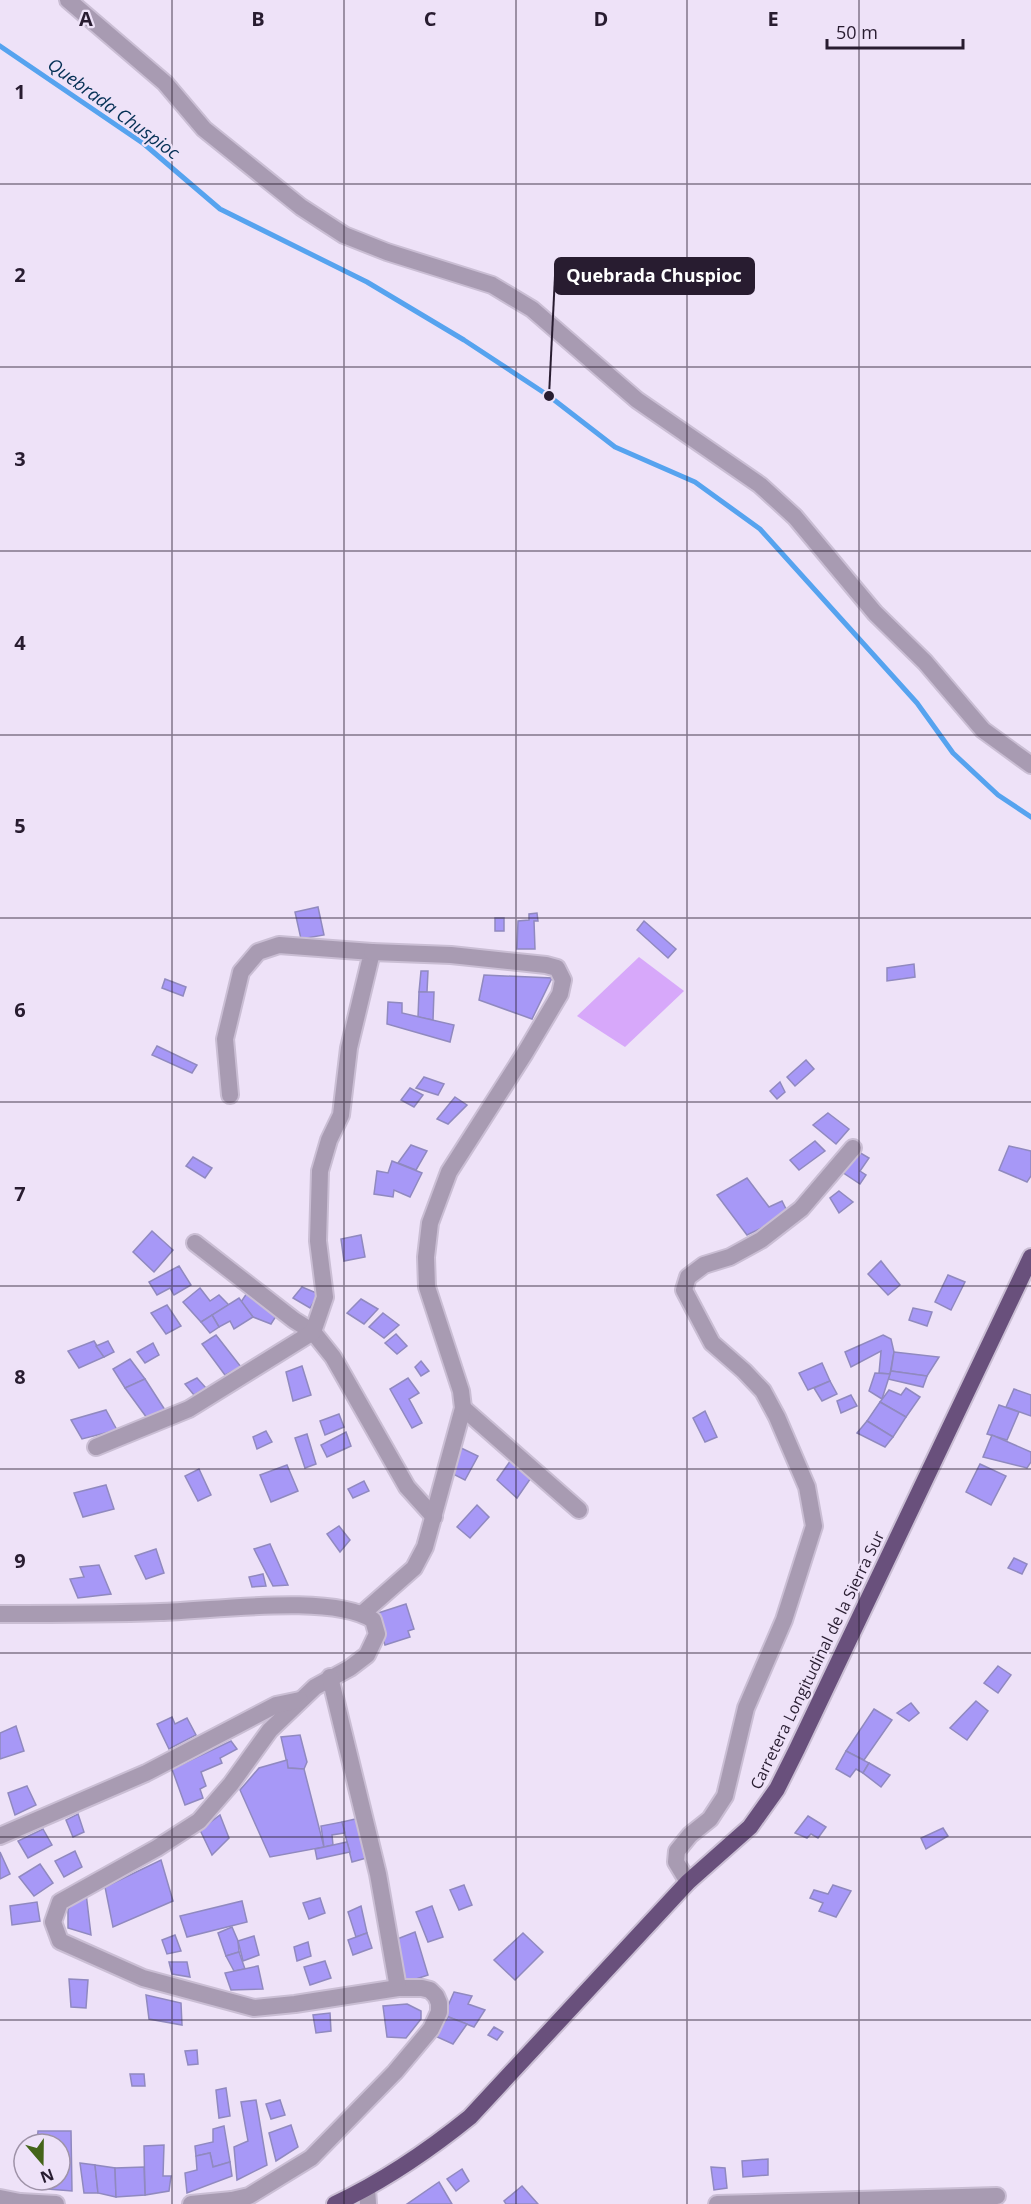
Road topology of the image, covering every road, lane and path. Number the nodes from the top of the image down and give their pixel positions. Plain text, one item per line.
1 (68, 0) edge
2 (1031, 765) edge
3 (372, 952) junction
4 (230, 1095) dead end
5 (853, 1148) dead end
6 (195, 1243) dead end
7 (1031, 1257) edge
8 (313, 1332) junction
9 (463, 1408) junction
10 (96, 1447) dead end
11 (579, 1510) dead end
12 (434, 1517) junction
13 (363, 1613) junction
14 (0, 1614) edge
15 (330, 1677) junction
16 (300, 1700) junction
17 (0, 1836) edge
18 (688, 1882) junction
19 (398, 1988) junction
20 (367, 2196) edge
21 (998, 2196) dead end
22 (0, 2198) edge
23 (232, 2202) edge
24 (20, 2203) edge
25 (56, 2204) edge
26 (191, 2204) edge
27 (335, 2204) edge
28 (717, 2204) edge

1 - 2 street
3 - 4 street
3 - 8 street
3 - 9 street
5 - 18 street
6 - 8 street
7 - 18 highway, Carretera Longitudinal de la Sierra Sur
8 - 10 street
8 - 12 street
9 - 11 street
9 - 12 street
12 - 13 street
13 - 14 street
13 - 15 street
15 - 16 street
15 - 19 street
16 - 17 street
16 - 19 street
18 - 20 highway, Carretera Longitudinal de la Sierra Sur
19 - 23 street
20 - 27 highway, Carretera Longitudinal de la Sierra Sur
21 - 28 street
22 - 24 street
23 - 26 street
24 - 25 street

